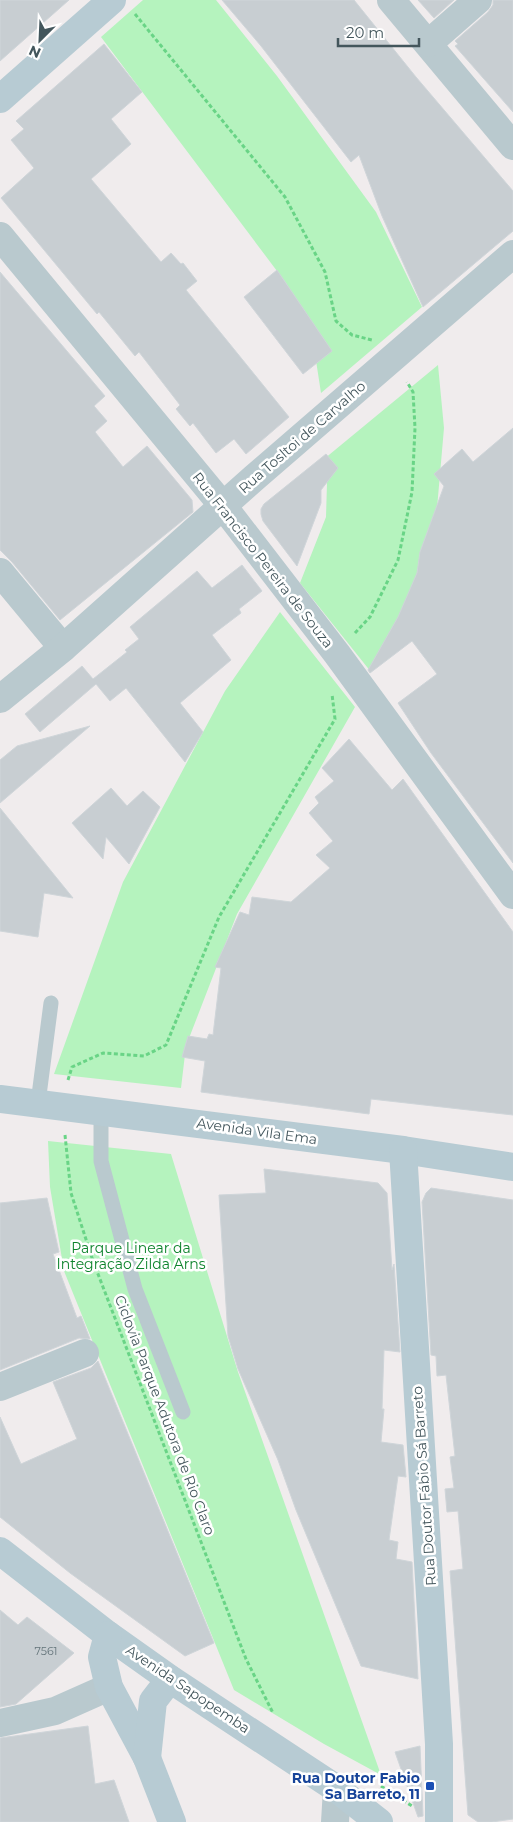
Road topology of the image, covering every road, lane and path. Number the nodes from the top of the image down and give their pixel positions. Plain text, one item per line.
1 (391, 0) edge
2 (478, 0) edge
3 (121, 4) edge
4 (429, 43) junction
5 (0, 99) edge
6 (513, 146) edge
7 (0, 236) edge
8 (513, 254) edge
9 (395, 357) junction
10 (223, 506) junction
11 (0, 572) edge
12 (63, 648) junction
13 (337, 654) junction
14 (0, 700) edge
15 (513, 895) edge
16 (51, 1003) dead end
17 (0, 1099) edge
18 (50, 1104) junction
19 (101, 1111) junction
20 (403, 1150) junction
21 (513, 1167) edge
22 (85, 1353) dead end
23 (0, 1387) edge
24 (183, 1412) dead end
25 (0, 1551) edge
26 (108, 1635) junction
27 (170, 1680) junction
28 (108, 1687) junction
29 (276, 1719) dead end
30 (0, 1723) edge
31 (147, 1758) junction
32 (376, 1782) dead end
33 (338, 1789) junction
34 (440, 1815) edge
35 (172, 1822) edge
36 (335, 1822) edge
37 (379, 1822) edge

1 - 4 street
2 - 4 street
3 - 5 main road
3 - 9 path
4 - 6 street
7 - 10 street, Rua Francisco Pereira de Souza
8 - 9 street, Rua Tosltoi de Carvalho
9 - 10 street, Rua Tosltoi de Carvalho
9 - 13 path
10 - 12 street, Rua Tosltoi de Carvalho
10 - 13 street, Rua Francisco Pereira de Souza
11 - 12 street
12 - 14 street, Rua Tosltoi de Carvalho
13 - 15 street, Rua Francisco Pereira de Souza
13 - 18 path, Ciclovia Parque Adutora de Rio Claro
16 - 18 lane
17 - 18 main road, Avenida Vila Ema
18 - 19 main road, Avenida Vila Ema
18 - 29 path, Ciclovia Parque Adutora de Rio Claro
19 - 20 main road, Avenida Vila Ema
19 - 24 lane
20 - 21 main road, Avenida Vila Ema
20 - 34 main road, Rua Doutor Fábio Sá Barreto
22 - 23 street
25 - 26 main road, Avenida Sapopemba
26 - 27 main road, Avenida Sapopemba
26 - 28 main road
27 - 31 main road
27 - 33 main road, Avenida Sapopemba
28 - 30 street
28 - 31 main road
31 - 35 main road
32 - 34 path
33 - 36 street
33 - 37 main road, Avenida Sapopemba

